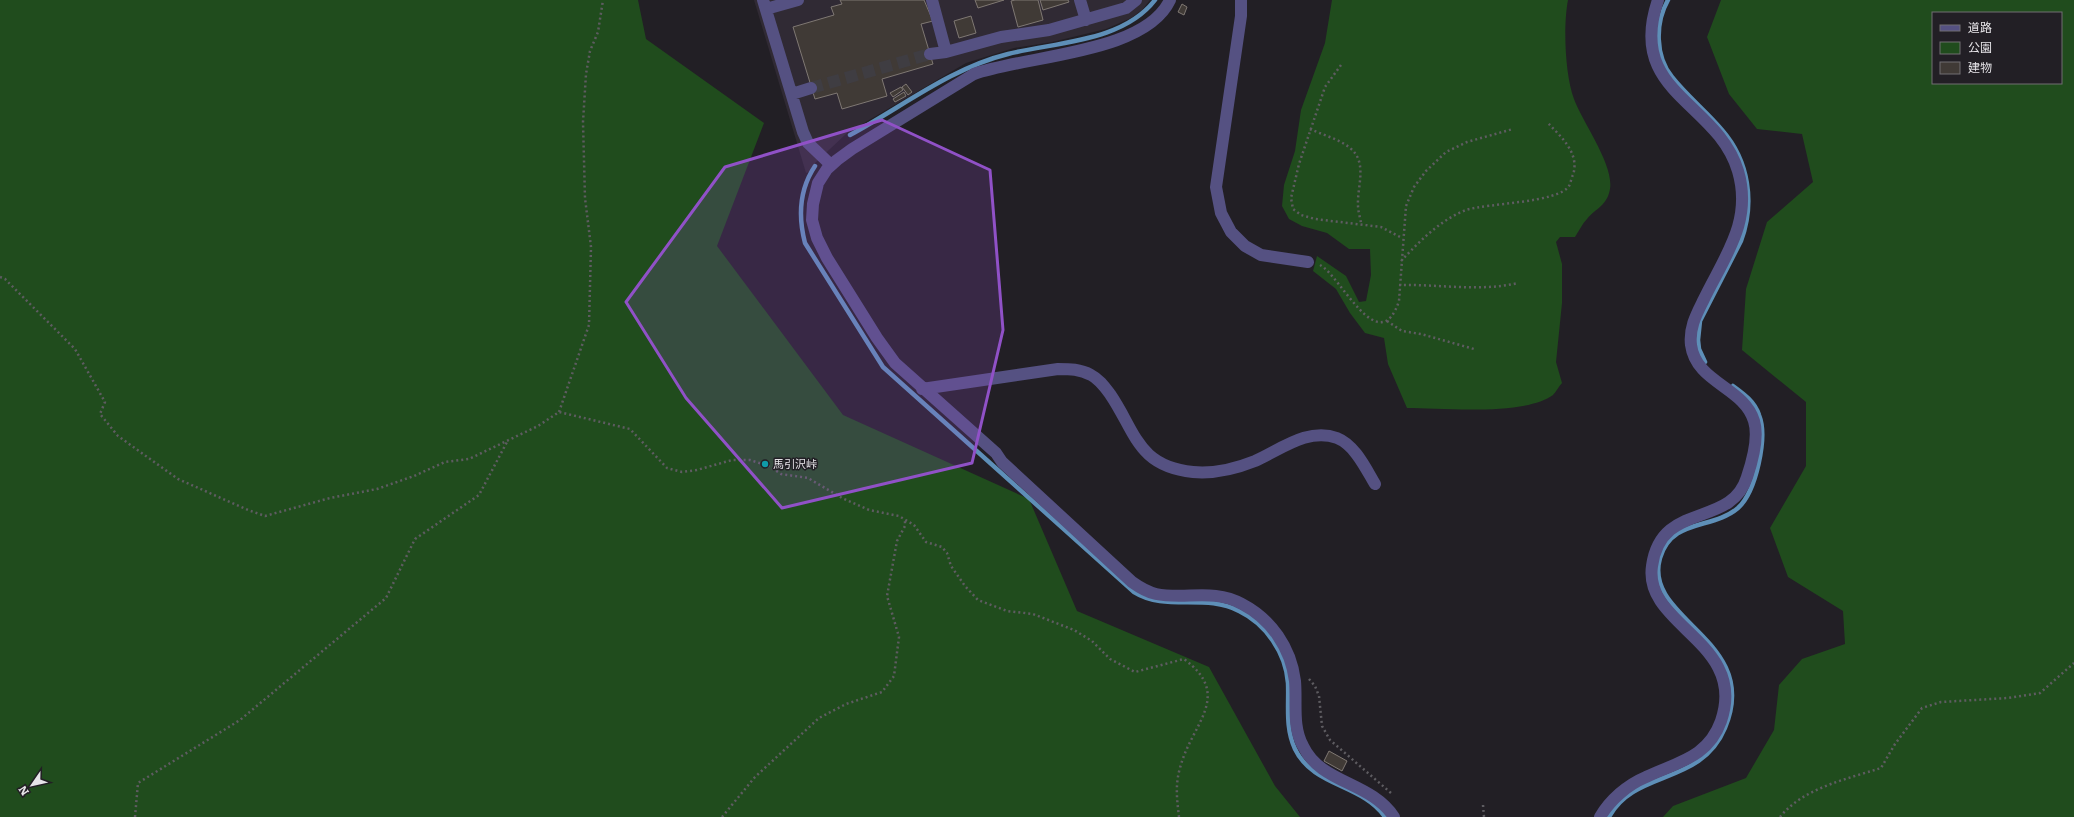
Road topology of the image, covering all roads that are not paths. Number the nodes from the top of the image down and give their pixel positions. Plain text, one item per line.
1 (798, 0) edge
2 (932, 0) edge
3 (1080, 0) edge
4 (1136, 0) edge
5 (1170, 0) edge
6 (1241, 0) edge
7 (1658, 0) edge
8 (765, 5) edge
9 (1086, 20) junction
10 (946, 52) junction
11 (930, 54) tunnel mouth
12 (811, 88) tunnel mouth
13 (792, 94) junction
14 (831, 165) junction
15 (1308, 262) road end
16 (922, 389) junction
17 (1375, 484) dead end
18 (1394, 817) edge
19 (1600, 817) edge

1 - 8 street
2 - 10 street
3 - 9 street
4 - 9 street
5 - 14 street
6 - 15 street
7 - 19 street
8 - 13 street
9 - 10 street
10 - 11 street
12 - 13 street
13 - 14 street
14 - 16 street
16 - 17 street
16 - 18 street

